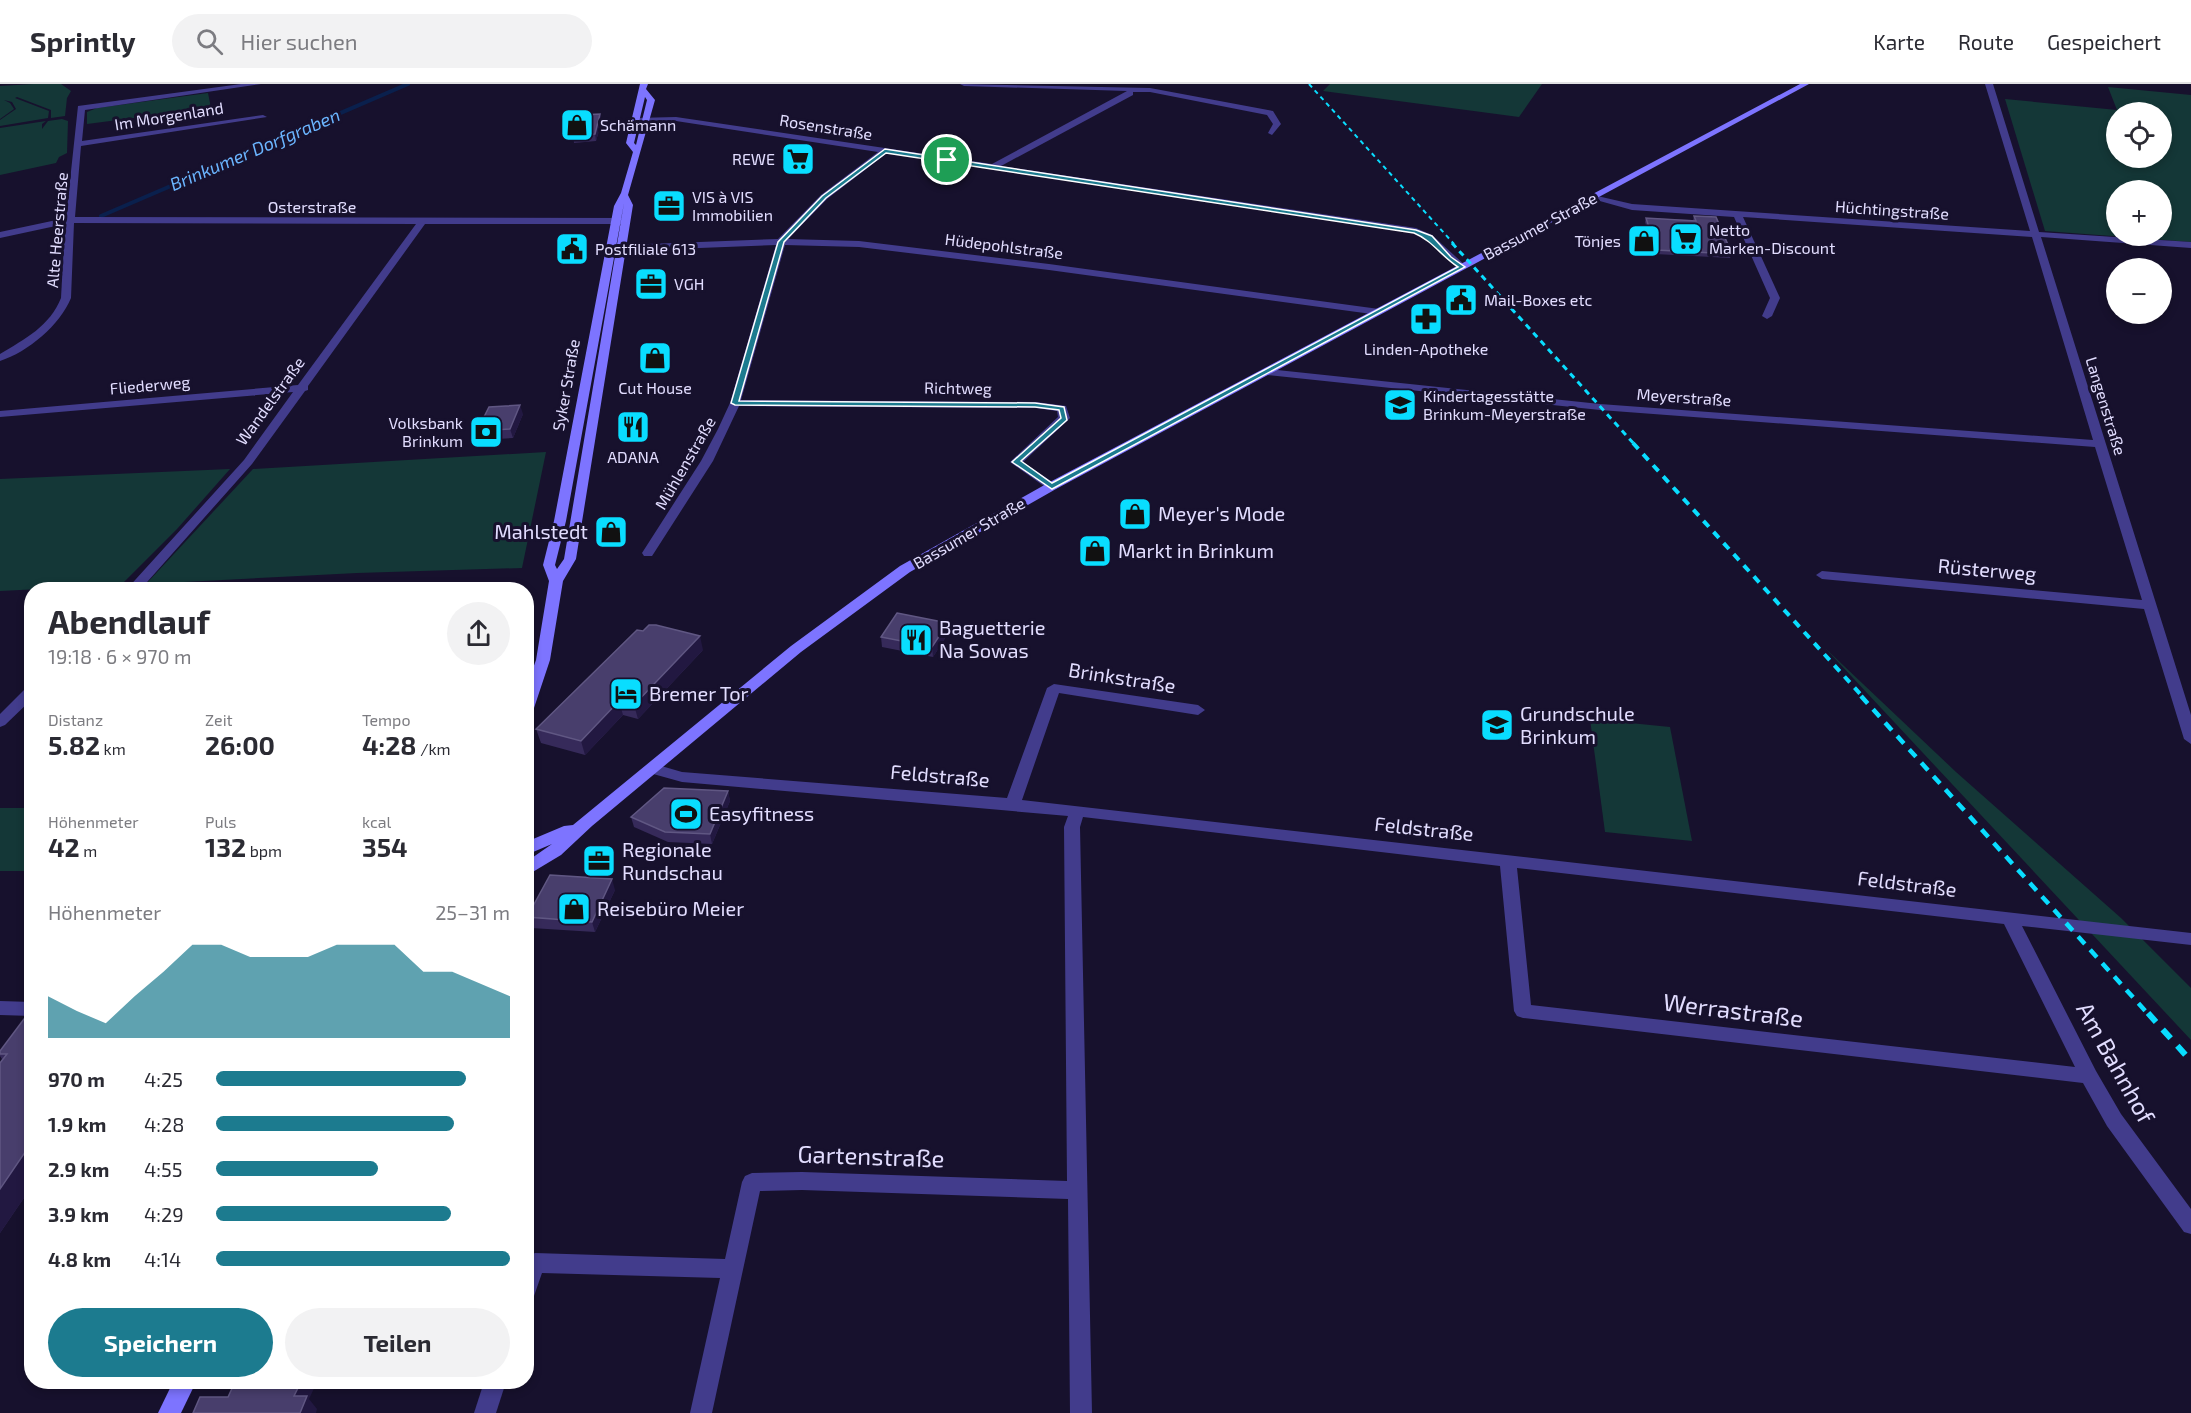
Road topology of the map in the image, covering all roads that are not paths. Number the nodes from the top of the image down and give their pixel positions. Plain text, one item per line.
1 (169, 84) edge
2 (257, 84) edge
3 (964, 84) edge
4 (1805, 84) edge
5 (1989, 84) edge
6 (644, 87) edge
7 (1152, 87) edge
8 (1134, 92) junction
9 (172, 96) junction
10 (263, 117) dead end
11 (647, 119) junction
12 (635, 120) junction
13 (1272, 133) dead end
14 (79, 144) junction
15 (885, 151) junction
16 (637, 152) junction
17 (993, 167) junction
18 (1593, 198) junction
19 (1737, 214) junction
20 (70, 220) junction
21 (620, 221) junction
22 (422, 222) junction
23 (0, 235) edge
24 (2037, 235) junction
25 (781, 242) junction
26 (2191, 244) edge
27 (622, 248) junction
28 (1462, 267) junction
29 (1380, 312) junction
30 (1767, 316) dead end
31 (0, 358) edge
32 (1267, 372) junction
33 (304, 388) junction
34 (735, 403) junction
35 (0, 414) edge
36 (2101, 444) junction
37 (1052, 486) junction
38 (648, 553) dead end
39 (1822, 575) dead end
40 (556, 581) junction
41 (139, 582) edge
42 (2148, 605) junction
43 (534, 686) edge
44 (24, 698) edge
45 (15, 706) junction
46 (24, 706) edge
47 (1198, 710) dead end
48 (0, 722) edge
49 (2191, 739) edge
50 (651, 768) junction
51 (1013, 804) junction
52 (1077, 811) junction
53 (585, 822) junction
54 (534, 845) edge
55 (1508, 859) junction
56 (534, 865) edge
57 (2009, 917) junction
58 (2191, 939) edge
59 (0, 1008) edge
60 (24, 1009) edge
61 (2089, 1076) junction
62 (1078, 1190) junction
63 (2191, 1225) edge
64 (534, 1266) edge
65 (732, 1269) junction
66 (181, 1389) edge
67 (493, 1389) edge
68 (169, 1413) edge
69 (485, 1413) edge
70 (701, 1413) edge
71 (1081, 1413) edge

1 - 9 street
2 - 9 street
3 - 8 street
4 - 18 street, Bassumer Straße
5 - 24 street, Langenstraße
6 - 11 street, Syker Straße
6 - 12 street, Syker Straße
7 - 8 street
7 - 13 street
8 - 17 street
9 - 14 street, Alte Heerstraße
10 - 14 street, Im Morgenland
11 - 12 street, Rosenstraße
11 - 15 street, Rosenstraße
11 - 16 street, Syker Straße
12 - 16 street, Syker Straße
14 - 20 street, Alte Heerstraße
15 - 17 street, Rosenstraße
15 - 25 street, Mühlenstraße
16 - 21 street, Syker Straße
17 - 28 street, Rosenstraße
18 - 19 street, Hüchtingstraße
18 - 28 street, Bassumer Straße
19 - 24 street, Hüchtingstraße
19 - 30 street
20 - 22 street, Osterstraße
20 - 23 street, Osterstraße
20 - 31 street, Alte Heerstraße
21 - 22 street, Osterstraße
21 - 27 street, Syker Straße
21 - 40 street, Syker Straße
22 - 33 street, Wandelstraße
24 - 26 street, Hüchtingstraße
24 - 36 street, Langenstraße
25 - 27 street, Hüdepohlstraße
25 - 29 street, Hüdepohlstraße
25 - 34 street, Mühlenstraße
27 - 40 street, Syker Straße
28 - 29 street, Bassumer Straße
29 - 32 street, Bassumer Straße
32 - 36 street, Meyerstraße
32 - 37 street, Bassumer Straße
33 - 35 street, Fliederweg
33 - 41 street, Wandelstraße
34 - 37 street, Richtweg
34 - 38 street, Mühlenstraße
36 - 42 street, Langenstraße
37 - 50 street, Bassumer Straße
39 - 42 street, Rüsterweg
40 - 43 street, Syker Straße
42 - 49 street, Langenstraße
44 - 45 street
45 - 46 street
45 - 48 street
47 - 51 street, Brinkstraße
50 - 51 street, Feldstraße
50 - 53 street, Bassumer Straße
51 - 52 street, Feldstraße
52 - 55 street, Feldstraße
52 - 62 street
53 - 54 street, Bassumer Straße
53 - 56 street, Bassumer Straße
55 - 57 street, Feldstraße
55 - 61 street, Werrastraße
57 - 58 street, Feldstraße
57 - 61 street, Am Bahnhof
59 - 60 street
61 - 63 street, Am Bahnhof
62 - 65 street, Gartenstraße
62 - 71 street
64 - 65 street
65 - 70 street, Gartenstraße
66 - 68 street
67 - 69 street

